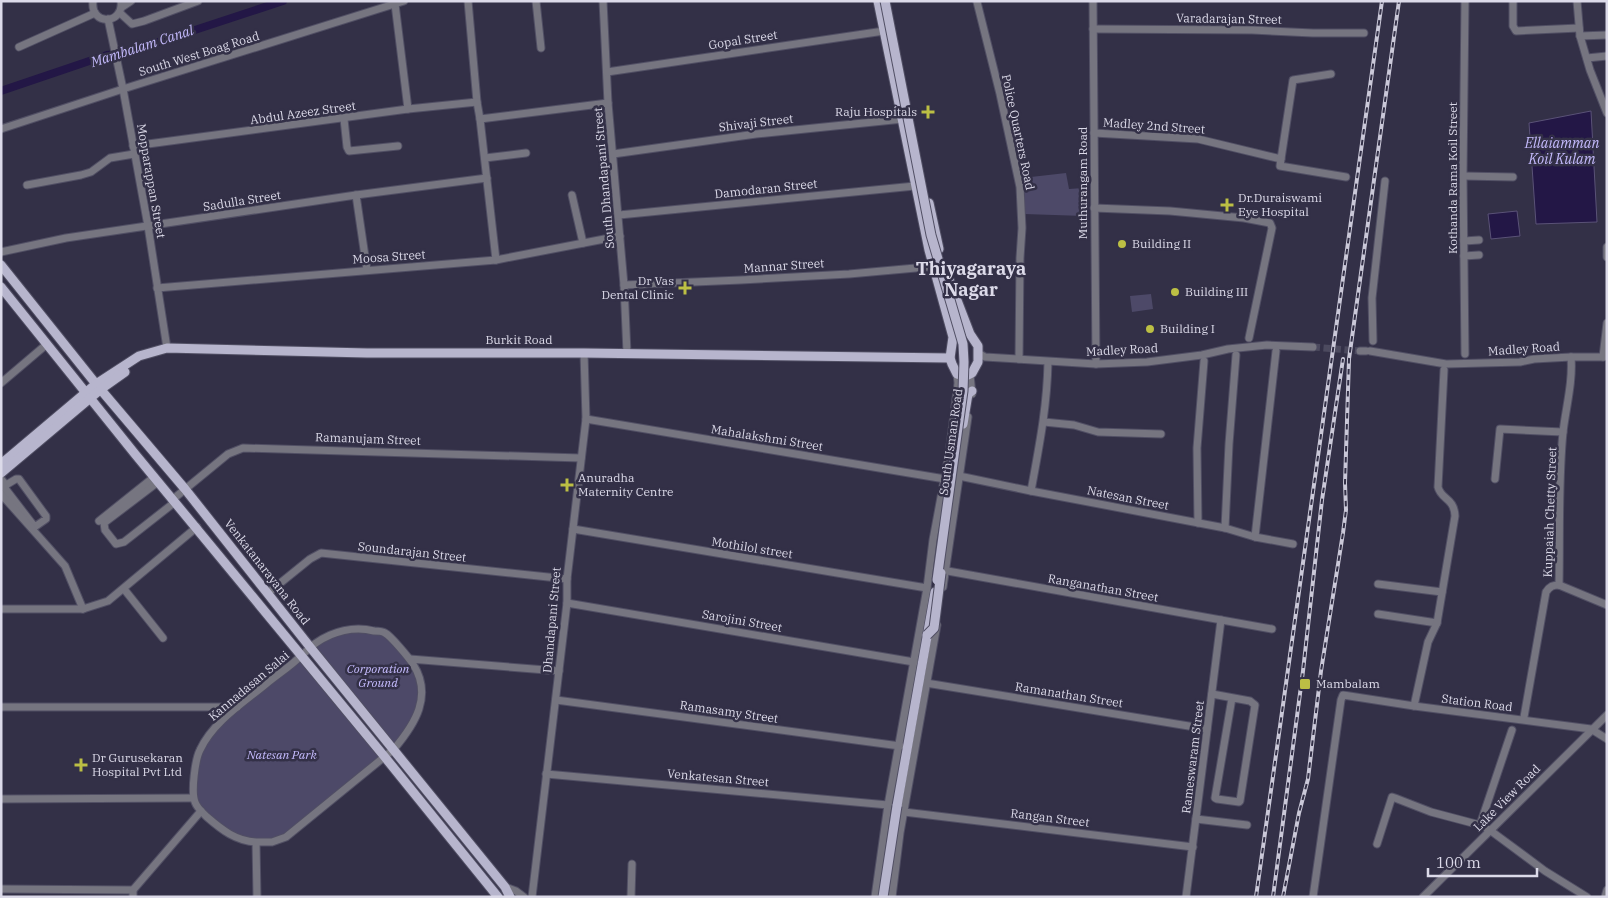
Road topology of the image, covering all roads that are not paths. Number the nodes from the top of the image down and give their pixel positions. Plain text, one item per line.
1 (93, 1) edge
2 (131, 1) edge
3 (198, 1) edge
4 (404, 1) edge
5 (468, 1) edge
6 (536, 1) edge
7 (603, 1) edge
8 (878, 1) edge
9 (887, 1) edge
10 (972, 1) edge
11 (978, 1) edge
12 (1093, 1) edge
13 (1465, 1) edge
14 (1513, 1) edge
15 (1578, 1) edge
16 (395, 4) junction
17 (121, 7) edge
18 (94, 13) junction
19 (108, 20) junction
20 (1093, 29) junction
21 (884, 31) junction
22 (1580, 32) junction
23 (1364, 33) dead end
24 (1607, 35) edge
25 (19, 47) dead end
26 (541, 48) dead end
27 (1607, 56) edge
28 (1587, 58) junction
29 (607, 72) junction
30 (1331, 74) dead end
31 (123, 89) junction
32 (476, 102) junction
33 (608, 104) junction
34 (408, 109) junction
35 (1607, 113) edge
36 (903, 118) junction
37 (344, 119) junction
38 (480, 119) junction
39 (1, 129) edge
40 (1094, 133) junction
41 (398, 146) dead end
42 (134, 150) junction
43 (526, 153) dead end
44 (613, 154) junction
45 (484, 158) junction
46 (1281, 159) junction
47 (1463, 176) junction
48 (1346, 177) dead end
49 (1513, 177) dead end
50 (487, 178) junction
51 (1385, 181) dead end
52 (27, 185) dead end
53 (915, 186) junction
54 (356, 195) junction
55 (572, 195) dead end
56 (1094, 208) junction
57 (619, 215) junction
58 (148, 226) junction
59 (620, 236) junction
60 (1479, 240) dead end
61 (1464, 241) junction
62 (583, 243) junction
63 (1607, 247) edge
64 (1, 252) edge
65 (1479, 255) dead end
66 (1464, 256) junction
67 (1607, 257) edge
68 (496, 260) junction
69 (1, 265) edge
70 (944, 265) junction
71 (934, 267) junction
72 (367, 270) junction
73 (14, 281) junction
74 (624, 285) junction
75 (157, 288) junction
76 (2, 290) edge
77 (1607, 323) edge
78 (970, 334) junction
79 (953, 337) junction
80 (1249, 338) dead end
81 (1373, 341) dead end
82 (47, 344) junction
83 (1314, 347) tunnel mouth
84 (167, 348) junction
85 (1276, 351) dead end
86 (1365, 351) tunnel mouth
87 (584, 352) junction
88 (627, 353) junction
89 (978, 353) junction
90 (1465, 354) dead end
91 (145, 355) junction
92 (1236, 355) dead end
93 (1571, 356) junction
94 (950, 358) junction
95 (1605, 358) edge
96 (1020, 359) junction
97 (1204, 361) dead end
98 (1048, 362) junction
99 (1096, 364) junction
100 (1445, 367) junction
101 (957, 374) junction
102 (970, 375) junction
103 (1, 383) edge
104 (98, 387) junction
105 (972, 391) junction
106 (88, 396) junction
107 (586, 419) junction
108 (1044, 422) junction
109 (1564, 432) junction
110 (1161, 434) dead end
111 (581, 458) junction
112 (1, 464) edge
113 (1, 472) edge
114 (959, 476) junction
115 (945, 479) junction
116 (1495, 479) dead end
117 (156, 480) junction
118 (4, 482) edge
119 (185, 490) junction
120 (1031, 492) junction
121 (1, 494) edge
122 (174, 501) junction
123 (99, 521) dead end
124 (1198, 523) junction
125 (33, 527) junction
126 (196, 527) junction
127 (1225, 528) junction
128 (573, 530) junction
129 (1255, 536) junction
130 (1293, 544) dead end
131 (930, 568) junction
132 (946, 571) junction
133 (567, 579) junction
134 (1378, 584) dead end
135 (1559, 585) junction
136 (927, 588) junction
137 (124, 589) junction
138 (1442, 592) junction
139 (268, 593) junction
140 (567, 603) junction
141 (1607, 605) edge
142 (1, 609) edge
143 (83, 609) junction
144 (1378, 614) dead end
145 (1221, 620) junction
146 (1438, 623) junction
147 (1272, 630) dead end
148 (927, 635) junction
149 (163, 638) dead end
150 (310, 647) junction
151 (302, 656) junction
152 (410, 659) junction
153 (914, 662) junction
154 (559, 671) junction
155 (911, 680) junction
156 (926, 683) junction
157 (1212, 694) junction
158 (1232, 698) junction
159 (556, 700) junction
160 (1414, 706) junction
161 (1, 707) edge
162 (237, 707) junction
163 (1607, 715) edge
164 (1524, 717) dead end
165 (1591, 729) junction
166 (1207, 730) junction
167 (1512, 730) dead end
168 (1607, 739) edge
169 (900, 746) junction
170 (394, 749) junction
171 (384, 756) junction
172 (546, 774) junction
173 (193, 798) junction
174 (1, 799) edge
175 (897, 808) junction
176 (201, 811) junction
177 (1196, 819) junction
178 (895, 822) junction
179 (1247, 825) dead end
180 (1480, 825) junction
181 (1491, 831) junction
182 (256, 842) junction
183 (1377, 844) dead end
184 (1192, 847) junction
185 (632, 864) dead end
186 (505, 887) junction
187 (1, 889) edge
188 (1607, 890) edge
189 (133, 893) edge
190 (532, 893) edge
191 (257, 897) edge
192 (498, 897) edge
193 (510, 897) edge
194 (524, 897) edge
195 (632, 897) edge
196 (875, 897) edge
197 (883, 897) edge
198 (892, 897) edge
199 (1186, 897) edge
200 (1313, 897) edge
201 (1423, 897) edge
202 (1587, 897) edge
203 (1604, 897) edge

1 - 18 street
2 - 17 street
3 - 17 street
4 - 16 street, South West Boag Road
5 - 32 street
6 - 26 street
7 - 29 street, South Dhandapani Street
8 - 21 main road
9 - 70 main road
9 - 148 main road, South Usman Road, bridge
10 - 11 street
11 - 96 street, Police Quarters Road
12 - 20 street, Muthurangam Road
13 - 47 street, Kothanda Rama Koil Street
14 - 22 street
15 - 22 street
16 - 31 street, South West Boag Road
16 - 34 street
17 - 19 street
18 - 19 street
18 - 25 street
19 - 31 street, Mopparappan Street
20 - 23 street, Varadarajan Street
20 - 40 street, Muthurangam Road
21 - 29 street, Gopal Street
21 - 36 main road
22 - 24 street
22 - 28 street
27 - 28 street
28 - 35 street
29 - 33 street, South Dhandapani Street
30 - 46 street
31 - 39 street, South West Boag Road
31 - 42 street, Mopparappan Street
32 - 34 street, Abdul Azeez Street
32 - 38 street
33 - 38 street
33 - 44 street, South Dhandapani Street
34 - 37 street, Abdul Azeez Street
36 - 44 street, Shivaji Street
36 - 53 main road
37 - 41 street
37 - 42 street, Abdul Azeez Street
38 - 45 street
40 - 46 street, Madley 2nd Street
40 - 56 street, Muthurangam Road
42 - 52 street, Abdul Azeez Street
42 - 58 street, Mopparappan Street
43 - 45 street
44 - 57 street, South Dhandapani Street
45 - 50 street
46 - 48 street, Madley 2nd Street
47 - 49 street
47 - 61 street, Kothanda Rama Koil Street
50 - 54 street, Sadulla Street
50 - 68 street
51 - 81 street
53 - 57 street, Damodaran Street
53 - 71 main road
54 - 58 street, Sadulla Street
54 - 72 street
55 - 62 street
56 - 80 street
56 - 99 street, Muthurangam Road
57 - 59 street, South Dhandapani Street
58 - 64 street, Sadulla Street
58 - 75 street, Mopparappan Street
59 - 62 street, Moosa Street
59 - 74 street, South Dhandapani Street
60 - 61 street
61 - 66 street, Kothanda Rama Koil Street
62 - 68 street, Moosa Street
63 - 67 street
65 - 66 street
66 - 90 street, Kothanda Rama Koil Street
68 - 72 street, Moosa Street
69 - 73 main road, Venkatanarayana Road
70 - 71 street, Mannar Street
70 - 78 main road
71 - 74 street, Mannar Street
71 - 79 main road
72 - 75 street, Moosa Street
73 - 76 street
73 - 104 main road, Venkatanarayana Road
74 - 88 street, South Dhandapani Street
75 - 84 street, Mopparappan Street
76 - 82 main road, Venkatanarayana Road
77 - 95 street
78 - 79 main road
78 - 89 main road
79 - 94 main road
82 - 103 street
82 - 106 main road, Venkatanarayana Road
83 - 99 street, Madley Road
84 - 87 main road, Burkit Road
84 - 91 main road, Burkit Road
85 - 129 street
86 - 100 street, Madley Road
87 - 88 main road, Burkit Road
87 - 107 street, Dhandapani Street
88 - 94 main road, Burkit Road
89 - 96 street, Madley Road
89 - 102 main road, South Usman Road
91 - 104 main road
91 - 104 main road, Burkit Road
92 - 127 street
93 - 95 street, Madley Road
93 - 100 street, Madley Road
93 - 109 street, Kuppaiah Chetty Street
94 - 101 main road, South Usman Road
96 - 98 street, Madley Road
97 - 124 street
98 - 99 street, Madley Road
98 - 108 street
100 - 138 street
101 - 102 main road
101 - 115 street, South Usman Road
102 - 105 street, South Usman Road
104 - 106 main road
104 - 119 main road, Venkatanarayana Road
105 - 114 street, South Usman Road
105 - 148 main road, bridge
106 - 112 main road
106 - 113 main road
106 - 117 main road, Venkatanarayana Road
107 - 111 street, Dhandapani Street
107 - 115 street, Mahalakshmi Street
108 - 110 street
108 - 120 street
109 - 116 street
109 - 135 street, Kuppaiah Chetty Street
111 - 119 street, Ramanujam Street
111 - 128 street, Dhandapani Street
114 - 120 street, Natesan Street
114 - 132 street, South Usman Road
115 - 131 street, South Usman Road
117 - 122 main road, Venkatanarayana Road
117 - 122 street, Ramanujam Street
117 - 123 street
118 - 125 street
118 - 125 street
119 - 122 street, Ramanujam Street
119 - 139 main road, Venkatanarayana Road
120 - 124 street, Natesan Street
121 - 125 street
122 - 126 main road, Venkatanarayana Road
124 - 127 street, Natesan Street
125 - 143 street
126 - 137 street
126 - 151 main road, Venkatanarayana Road
127 - 129 street, Natesan Street
128 - 133 street, Dhandapani Street
128 - 136 street, Mothilol street
129 - 130 street, Natesan Street
131 - 132 street, Ranganathan Street
131 - 136 street, South Usman Road
132 - 145 street, Ranganathan Street
132 - 156 street, South Usman Road
133 - 139 street, Soundarajan Street
133 - 140 street, Dhandapani Street
134 - 138 street
135 - 141 street
135 - 164 street, Kuppaiah Chetty Street
136 - 153 street, South Usman Road
137 - 143 street
137 - 149 street
138 - 146 street
139 - 150 main road, Venkatanarayana Road
140 - 153 street, Sarojini Street
140 - 154 street, Dhandapani Street
142 - 143 street
144 - 146 street
145 - 147 street, Ranganathan Street
145 - 157 street, Rameswaram Street
146 - 160 street
148 - 175 main road
150 - 151 street, Kannadasan Salai
150 - 152 street, Kannadasan Salai
150 - 170 main road, Venkatanarayana Road
151 - 162 street, Kannadasan Salai
151 - 171 main road, Venkatanarayana Road
152 - 154 street
152 - 170 street
153 - 155 street, South Usman Road
154 - 159 street, Dhandapani Street
155 - 169 street, South Usman Road
155 - 178 main road
156 - 166 street, Ramanathan Street
156 - 175 street, South Usman Road
157 - 158 street
157 - 166 street, Rameswaram Street
158 - 158 street
159 - 169 street, Ramasamy Street
159 - 172 street, Dhandapani Street
160 - 165 street, Station Road
160 - 200 street, Station Road
161 - 162 street
162 - 173 street, Kannadasan Salai
163 - 165 street, Lake View Road
165 - 168 street, Station Road
165 - 181 street, Lake View Road
166 - 177 street, Rameswaram Street
167 - 180 street
169 - 175 street, South Usman Road
170 - 171 street
170 - 186 main road, Venkatanarayana Road
171 - 182 street
171 - 192 main road, Venkatanarayana Road
172 - 175 street, Venkatesan Street
172 - 190 street, Dhandapani Street
173 - 174 street
173 - 176 street
175 - 178 main road, bridge
175 - 184 street, Rangan Street
175 - 196 street, South Usman Road
175 - 198 street, South Usman Road
176 - 182 street
176 - 189 street
177 - 179 street
177 - 184 street, Rameswaram Street
178 - 197 main road, bridge
180 - 181 street
180 - 183 street
181 - 201 street, Lake View Road
181 - 202 street
182 - 191 street
184 - 199 street, Rameswaram Street
185 - 195 street
186 - 193 main road, Venkatanarayana Road
186 - 194 street
187 - 189 street
188 - 203 street

